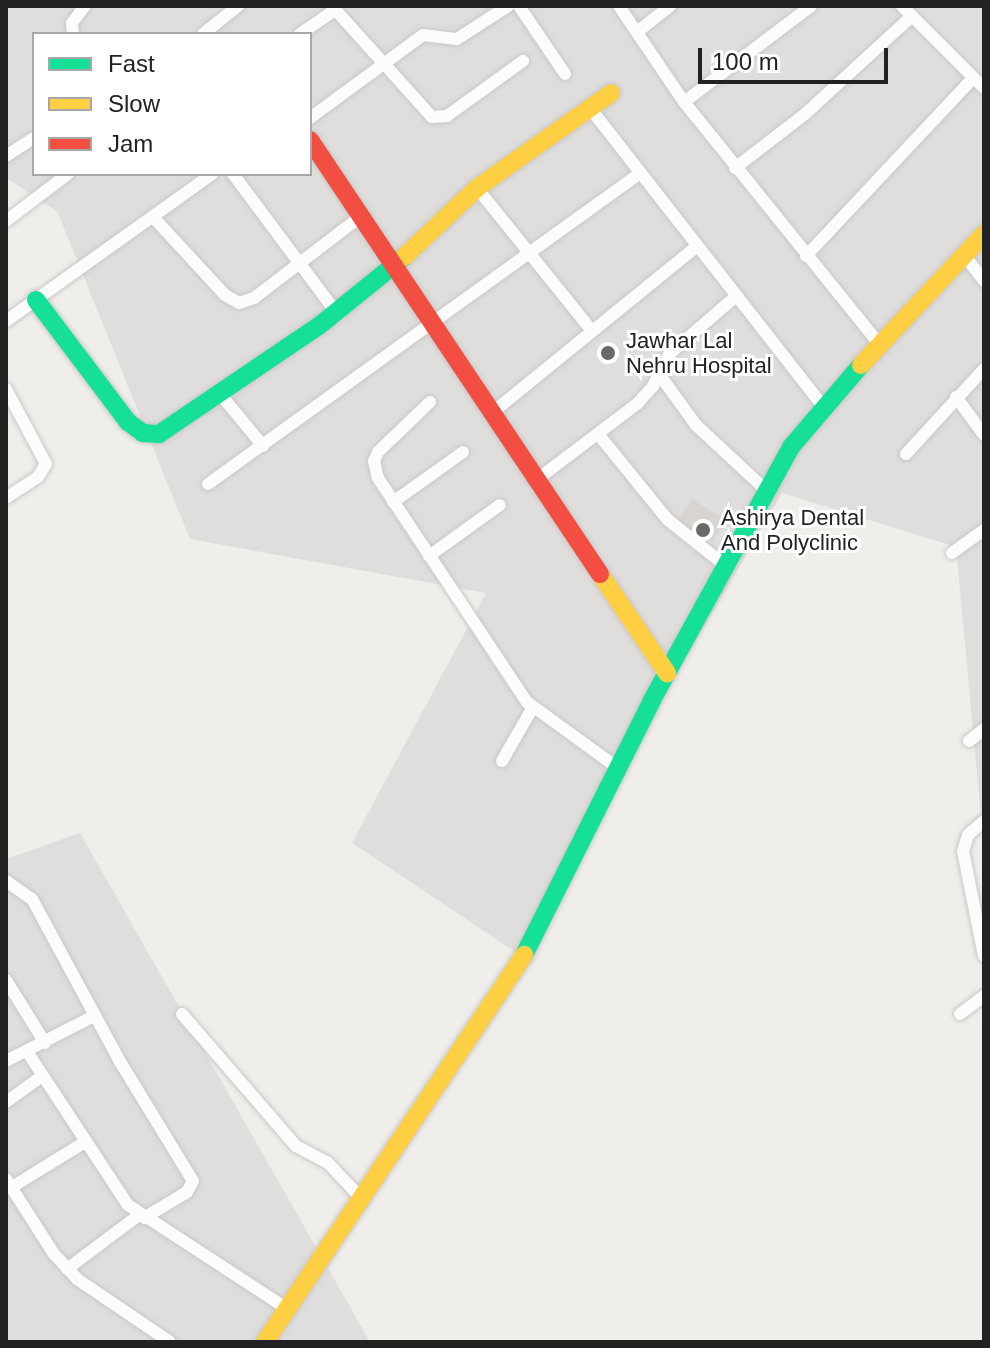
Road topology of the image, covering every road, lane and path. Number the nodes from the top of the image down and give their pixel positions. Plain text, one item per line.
1 (85, 6) edge
2 (238, 6) edge
3 (508, 6) edge
4 (519, 6) edge
5 (619, 6) edge
6 (670, 6) edge
7 (811, 6) edge
8 (902, 6) edge
9 (333, 8) edge
10 (912, 16) junction
11 (73, 32) edge
12 (206, 32) edge
13 (303, 32) edge
14 (637, 32) junction
15 (523, 61) dead end
16 (382, 66) junction
17 (565, 74) dead end
18 (973, 78) junction
19 (984, 88) edge
20 (611, 93) dead end
21 (684, 102) junction
22 (590, 108) junction
23 (313, 111) edge
24 (32, 139) edge
25 (312, 143) edge
26 (6, 156) edge
27 (735, 168) junction
28 (639, 174) junction
29 (65, 176) edge
30 (209, 176) edge
31 (234, 176) edge
32 (477, 188) junction
33 (153, 217) junction
34 (360, 217) junction
35 (6, 221) edge
36 (984, 234) edge
37 (696, 247) junction
38 (530, 254) junction
39 (964, 255) junction
40 (806, 256) junction
41 (299, 264) junction
42 (394, 267) junction
43 (984, 281) edge
44 (735, 297) junction
45 (36, 300) junction
46 (336, 312) junction
47 (6, 321) edge
48 (433, 327) junction
49 (591, 330) junction
50 (879, 344) junction
51 (984, 369) edge
52 (659, 374) junction
53 (6, 389) edge
54 (221, 395) junction
55 (956, 397) junction
56 (430, 402) dead end
57 (11, 407) edge
58 (824, 408) junction
59 (493, 412) junction
60 (598, 434) junction
61 (984, 435) edge
62 (263, 446) junction
63 (463, 452) dead end
64 (906, 454) dead end
65 (539, 478) junction
66 (208, 484) dead end
67 (767, 491) junction
68 (6, 498) edge
69 (393, 502) junction
70 (500, 505) dead end
71 (984, 530) edge
72 (952, 553) dead end
73 (429, 556) junction
74 (726, 566) junction
75 (667, 673) junction
76 (533, 707) junction
77 (984, 729) edge
78 (969, 741) dead end
79 (502, 761) dead end
80 (618, 768) junction
81 (984, 821) edge
82 (6, 881) edge
83 (980, 921) edge
84 (984, 956) edge
85 (6, 980) edge
86 (984, 996) edge
87 (182, 1014) dead end
88 (960, 1014) dead end
89 (94, 1016) junction
90 (45, 1043) junction
91 (28, 1053) junction
92 (6, 1061) edge
93 (42, 1076) junction
94 (6, 1102) edge
95 (85, 1142) junction
96 (9, 1183) edge
97 (361, 1198) junction
98 (142, 1217) junction
99 (67, 1269) junction
100 (286, 1308) junction
101 (170, 1342) edge
102 (265, 1342) edge

1 - 11 street
2 - 12 street
3 - 16 street
4 - 17 street
5 - 14 street
6 - 14 street
7 - 21 street
8 - 10 street
9 - 13 street
9 - 16 street
10 - 18 street
10 - 27 street
14 - 21 street
15 - 16 street
16 - 23 street
18 - 19 street
18 - 40 street
20 - 22 street
21 - 27 street
22 - 28 street
22 - 32 street
24 - 26 street
25 - 34 street
27 - 40 street
28 - 37 street
28 - 38 street
29 - 35 street
30 - 33 street
31 - 41 street
32 - 38 street
32 - 42 street
33 - 41 street
33 - 45 street
34 - 41 street
34 - 42 street
36 - 39 street
37 - 44 street
37 - 49 street
38 - 48 street
38 - 49 street
39 - 43 street
39 - 50 street
40 - 50 street
41 - 46 street
42 - 46 street
42 - 48 street
44 - 52 street
44 - 58 street
45 - 47 street
45 - 54 street
46 - 54 street
48 - 59 street
48 - 62 street
49 - 59 street
50 - 58 street
51 - 55 street
52 - 60 street
52 - 67 street
53 - 57 street
54 - 62 street
55 - 61 street
55 - 64 street
56 - 69 street
57 - 68 street
58 - 67 street
59 - 65 street
60 - 65 street
60 - 74 street
62 - 66 street
63 - 69 street
65 - 75 street
67 - 74 street
69 - 73 street
70 - 73 street
71 - 72 street
73 - 76 street
74 - 75 street
75 - 80 street
76 - 79 street
76 - 80 street
77 - 78 street
80 - 97 street
81 - 83 street
82 - 89 street
83 - 84 street
85 - 90 street
86 - 88 street
87 - 97 street
89 - 90 street
89 - 98 street
90 - 91 street
91 - 92 street
91 - 93 street
93 - 94 street
93 - 95 street
95 - 96 street
95 - 98 street
96 - 99 street
97 - 100 street
98 - 99 street
98 - 100 street
99 - 101 street
100 - 102 street

